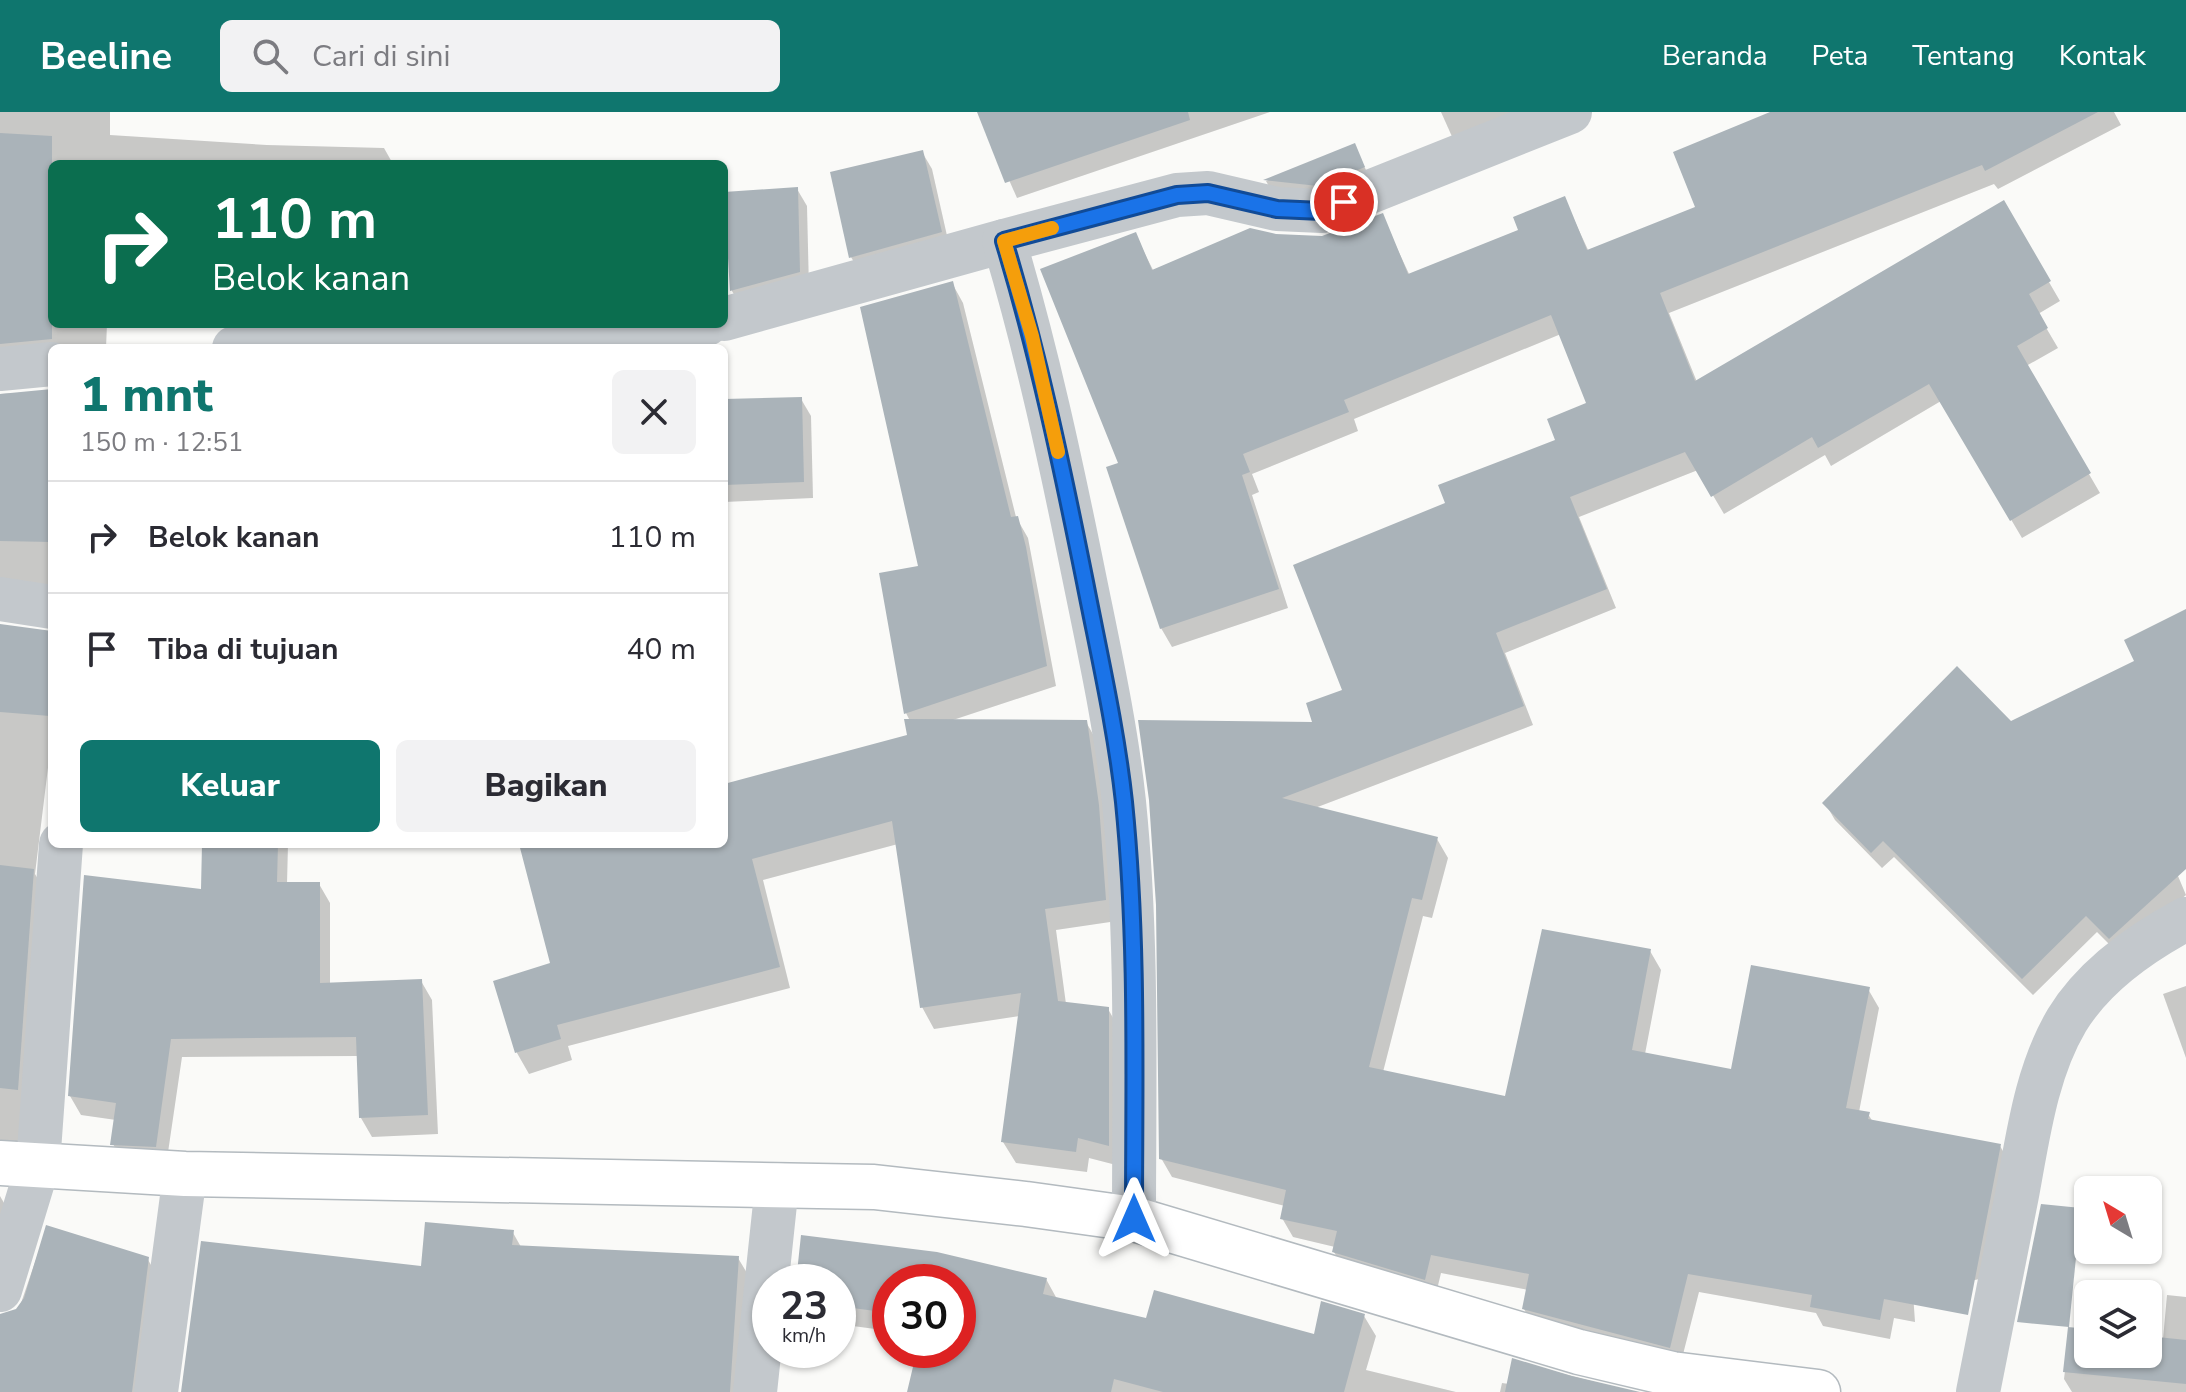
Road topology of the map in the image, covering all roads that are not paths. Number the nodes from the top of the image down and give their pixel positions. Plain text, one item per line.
1 (1570, 112) edge
2 (1004, 241) junction
3 (728, 318) edge
4 (682, 328) edge
5 (444, 344) edge
6 (48, 364) edge
7 (0, 369) edge
8 (0, 599) edge
9 (48, 606) edge
10 (60, 848) edge
11 (2186, 919) edge
12 (19, 1164) edge
13 (185, 1174) junction
14 (777, 1185) junction
15 (1134, 1219) junction
16 (0, 1290) edge
17 (156, 1392) edge
18 (755, 1392) edge
19 (1818, 1392) edge
20 (1978, 1392) edge

1 - 2 street
2 - 3 street
2 - 15 street
4 - 5 street
6 - 7 street
8 - 9 street
10 - 12 street
11 - 20 street
12 - 13 street
12 - 16 street
13 - 14 street
13 - 17 street
14 - 15 street
14 - 18 street
15 - 19 street

